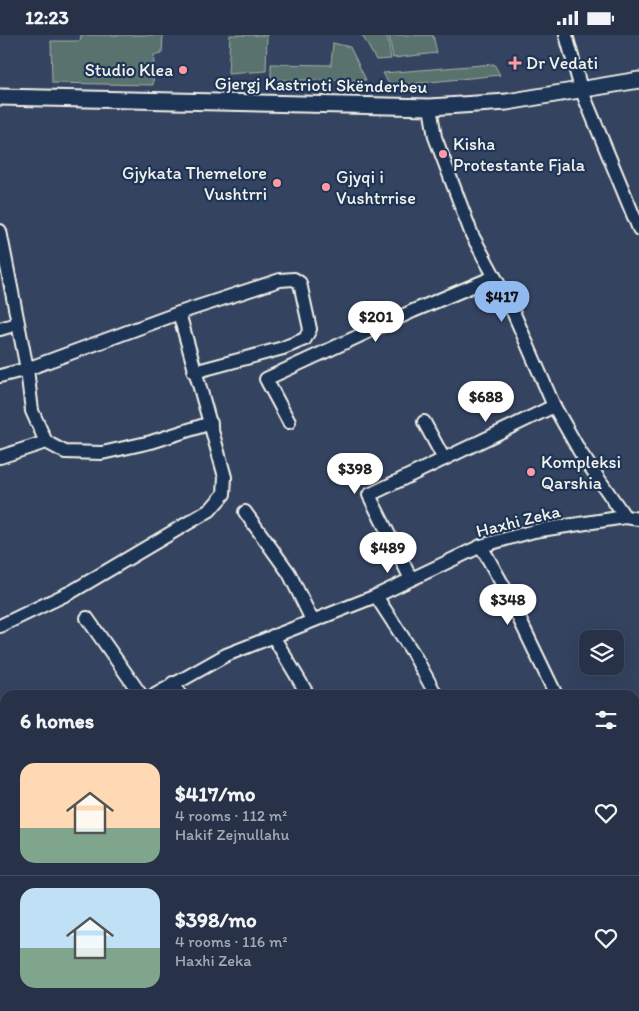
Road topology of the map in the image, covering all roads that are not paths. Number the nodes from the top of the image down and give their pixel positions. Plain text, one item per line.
1 (566, 35) edge
2 (639, 80) edge
3 (581, 89) junction
4 (0, 97) edge
5 (430, 107) junction
6 (639, 229) edge
7 (0, 231) edge
8 (494, 277) junction
9 (179, 313) junction
10 (17, 324) junction
11 (0, 329) edge
12 (27, 369) junction
13 (194, 372) junction
14 (0, 376) edge
15 (554, 406) junction
16 (290, 422) dead end
17 (424, 422) dead end
18 (211, 423) junction
19 (46, 442) junction
20 (0, 457) edge
21 (444, 459) junction
22 (244, 511) dead end
23 (625, 517) junction
24 (639, 519) edge
25 (480, 546) junction
26 (411, 579) junction
27 (376, 596) junction
28 (87, 618) dead end
29 (312, 620) junction
30 (0, 626) edge
31 (274, 636) junction
32 (173, 683) junction
33 (137, 690) edge
34 (162, 690) edge
35 (177, 690) edge
36 (305, 690) edge
37 (433, 690) edge
38 (554, 690) edge

1 - 3 street
2 - 3 street, Gjergj Kastrioti Skënderbeu
3 - 5 street, Gjergj Kastrioti Skënderbeu
3 - 6 street
4 - 5 street, Gjergj Kastrioti Skënderbeu
5 - 8 street
7 - 10 street
8 - 15 street
8 - 16 street
9 - 12 street
9 - 13 street
9 - 13 street
10 - 11 street
10 - 12 street
12 - 14 street
12 - 19 street
13 - 18 street
15 - 21 street
15 - 23 street
17 - 21 street
18 - 19 street
18 - 30 street
19 - 20 street
21 - 26 street
22 - 29 street
23 - 24 street, Haxhi Zeka
23 - 25 street, Haxhi Zeka
25 - 26 street, Haxhi Zeka
25 - 38 street
26 - 27 street, Haxhi Zeka
27 - 29 street, Haxhi Zeka
27 - 37 street
28 - 33 street
29 - 31 street, Haxhi Zeka
31 - 32 street, Haxhi Zeka
31 - 36 street
32 - 34 street, Haxhi Zeka
32 - 35 street

